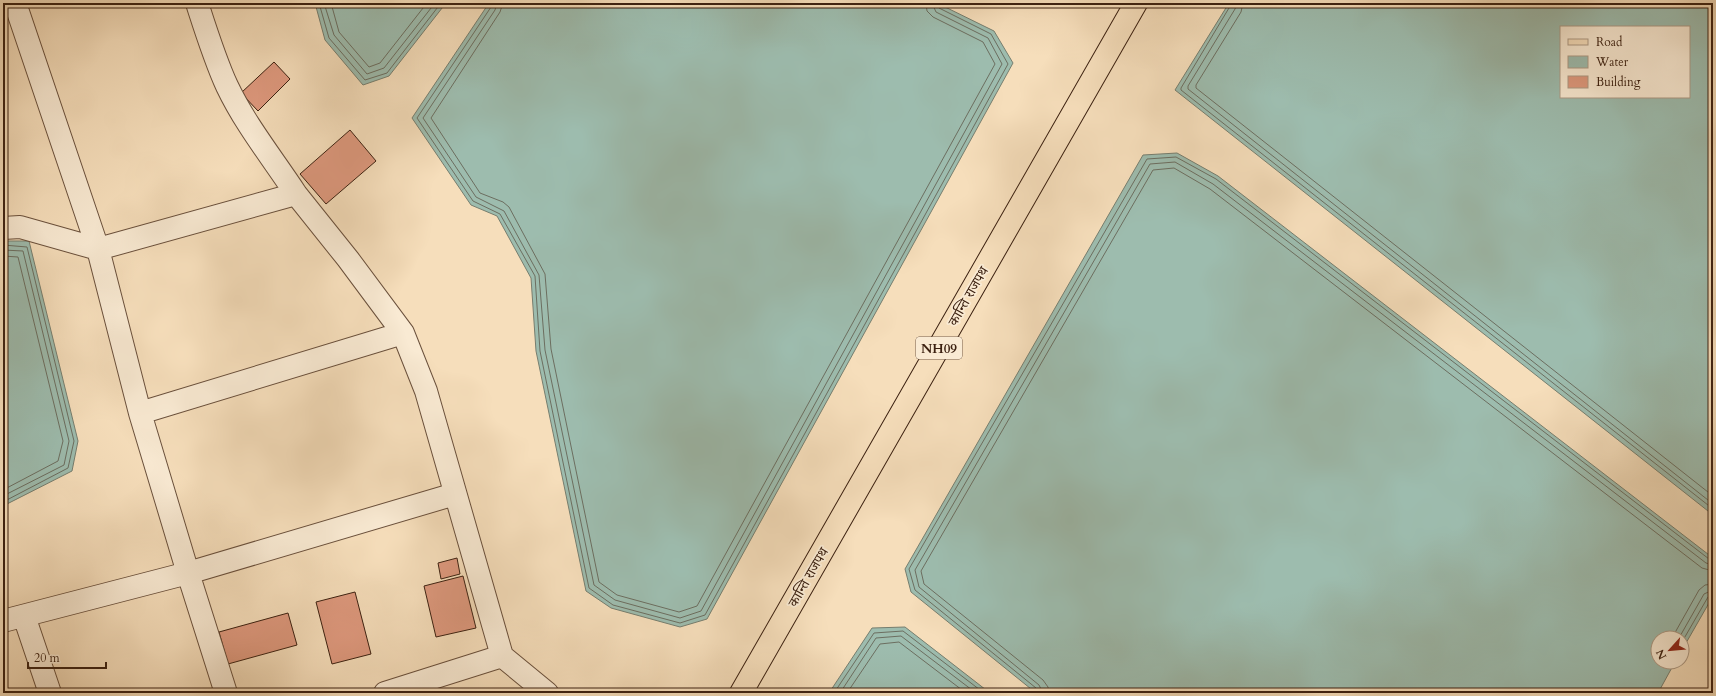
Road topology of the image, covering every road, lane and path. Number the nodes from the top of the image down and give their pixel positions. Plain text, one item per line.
1 (15, 3) edge
2 (197, 3) edge
3 (1136, 3) edge
4 (296, 194) junction
5 (3, 228) edge
6 (98, 249) junction
7 (402, 333) junction
8 (140, 413) junction
9 (455, 494) junction
10 (188, 573) junction
11 (24, 616) junction
12 (3, 621) edge
13 (502, 656) junction
14 (50, 693) edge
15 (226, 693) edge
16 (385, 693) edge
17 (547, 693) edge
18 (741, 693) edge

1 - 6 street
2 - 4 street
3 - 18 main road, कान्ति राजपथ / NH09
4 - 6 street
4 - 7 street
5 - 6 street
6 - 8 street
7 - 8 street
7 - 9 street
8 - 10 street
9 - 10 street
9 - 13 street
10 - 11 street
10 - 15 street
11 - 12 street
11 - 14 street
13 - 16 street
13 - 17 street

